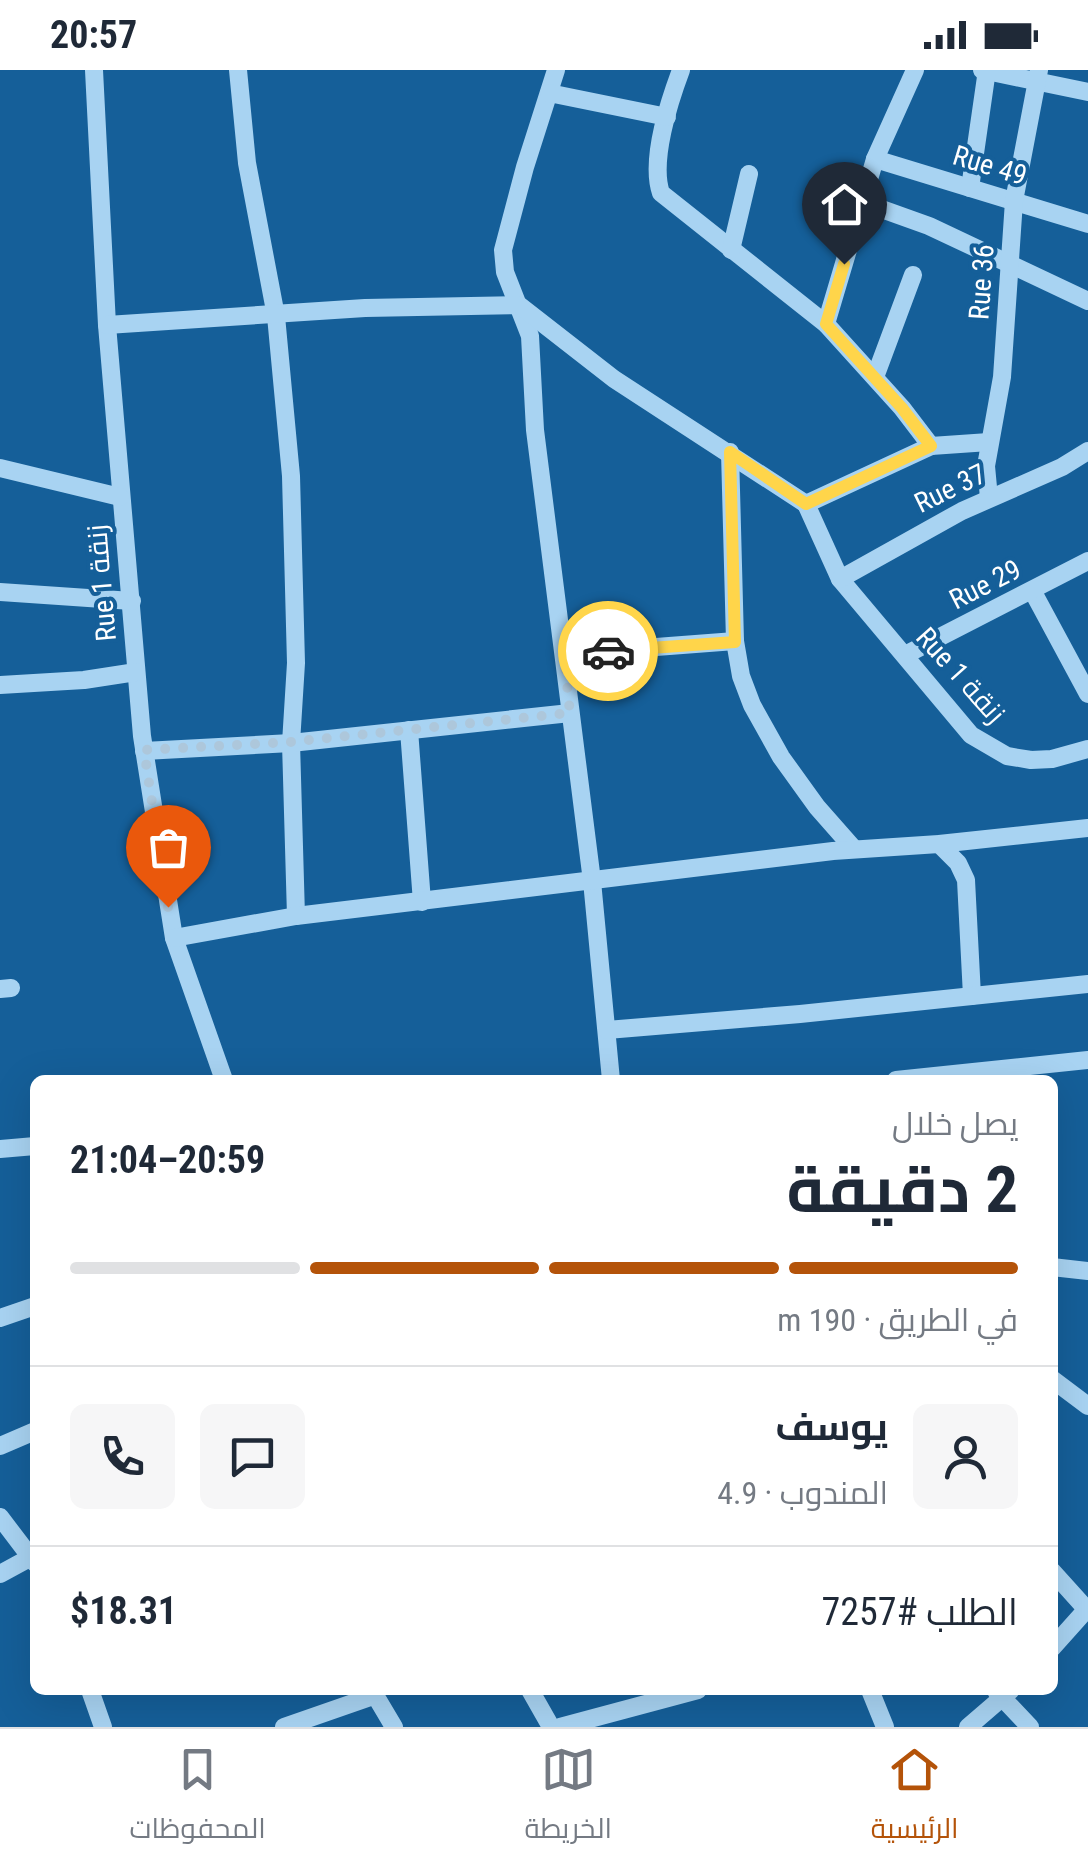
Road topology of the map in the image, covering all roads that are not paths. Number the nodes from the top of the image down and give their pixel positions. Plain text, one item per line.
1 (94, 70) edge
2 (238, 70) edge
3 (556, 70) edge
4 (681, 70) edge
5 (915, 70) edge
6 (985, 70) edge
7 (1038, 76) edge
8 (1088, 92) edge
9 (549, 94) junction
10 (667, 117) junction
11 (875, 159) junction
12 (750, 174) dead end
13 (970, 188) junction
14 (1014, 201) junction
15 (862, 202) junction
16 (1088, 224) edge
17 (731, 250) junction
18 (1010, 266) junction
19 (913, 275) dead end
20 (1088, 301) edge
21 (519, 304) junction
22 (276, 316) junction
23 (826, 324) junction
24 (107, 325) junction
25 (875, 377) junction
26 (989, 442) junction
27 (931, 446) junction
28 (1088, 451) edge
29 (730, 452) junction
30 (0, 468) edge
31 (120, 497) junction
32 (989, 498) junction
33 (806, 504) junction
34 (1088, 560) edge
35 (840, 578) junction
36 (0, 592) edge
37 (1033, 592) junction
38 (132, 601) junction
39 (735, 642) junction
40 (564, 654) junction
41 (906, 655) junction
42 (136, 672) junction
43 (0, 685) edge
44 (1088, 694) edge
45 (570, 713) junction
46 (409, 730) junction
47 (290, 742) junction
48 (144, 750) junction
49 (1088, 750) edge
50 (1088, 828) edge
51 (940, 844) junction
52 (854, 849) junction
53 (592, 881) junction
54 (422, 902) junction
55 (296, 916) junction
56 (174, 938) junction
57 (1088, 984) edge
58 (972, 996) junction
59 (608, 1030) junction
60 (1088, 1060) edge
61 (222, 1075) edge
62 (611, 1075) edge
63 (944, 1075) edge
64 (30, 1146) edge
65 (0, 1149) edge
66 (1058, 1268) edge
67 (1088, 1272) edge
68 (30, 1308) edge
69 (0, 1318) edge
70 (1058, 1384) edge
71 (1088, 1406) edge
72 (30, 1433) edge
73 (0, 1446) edge
74 (0, 1517) edge
75 (30, 1553) edge
76 (30, 1560) edge
77 (0, 1574) edge
78 (1058, 1578) edge
79 (1087, 1610) edge
80 (1058, 1641) edge
81 (92, 1695) edge
82 (366, 1695) edge
83 (376, 1695) edge
84 (533, 1695) edge
85 (679, 1695) edge
86 (872, 1695) edge
87 (1001, 1695) edge
88 (1005, 1695) edge
89 (102, 1727) edge
90 (284, 1727) edge
91 (394, 1727) edge
92 (551, 1727) edge
93 (560, 1727) edge
94 (885, 1727) edge
95 (968, 1727) edge
96 (1030, 1727) edge

1 - 24 street, Rue 1 زنقة
2 - 22 street
3 - 9 street
4 - 10 street
5 - 11 street
6 - 7 street
6 - 13 street
7 - 8 street
7 - 14 street, Rue 36
9 - 10 street
9 - 21 street
10 - 17 street
11 - 13 street, Rue 49
11 - 15 street
12 - 17 street
13 - 14 street, Rue 49
14 - 16 street, Rue 49
14 - 18 street, Rue 36
15 - 18 street
15 - 23 street
17 - 23 street
18 - 20 street
18 - 26 street, Rue 36
19 - 25 street
21 - 22 street
21 - 29 street
21 - 40 street
22 - 24 street
22 - 47 street
23 - 25 street
24 - 31 street, Rue 1 زنقة
25 - 27 street
26 - 27 street
26 - 32 street, Rue 36
27 - 33 street
28 - 32 street, Rue 37
29 - 33 street
29 - 39 street
30 - 31 street
31 - 38 street, Rue 1 زنقة
32 - 35 street, Rue 37
33 - 35 street, Rue 1 زنقة
34 - 37 street, Rue 29
35 - 41 street, Rue 1 زنقة
36 - 38 street
37 - 41 street, Rue 29
37 - 44 street
38 - 42 street, Rue 1 زنقة
39 - 40 street
39 - 52 street
40 - 45 street
41 - 49 street, Rue 1 زنقة
42 - 43 street
42 - 48 street, Rue 1 زنقة
45 - 46 street
45 - 53 street
46 - 47 street
46 - 54 street
47 - 48 street
47 - 55 street
48 - 56 street, Rue 1 زنقة
50 - 51 street
51 - 52 street
51 - 58 street
52 - 53 street
53 - 54 street
53 - 59 street
54 - 55 street
55 - 56 street
56 - 61 street, Rue 1 زنقة
57 - 58 street
58 - 59 street
59 - 62 street
60 - 63 street
64 - 65 street
66 - 67 street
68 - 69 street
70 - 71 street
72 - 73 street
74 - 75 street
76 - 77 street
78 - 79 street
79 - 80 street
81 - 89 street
82 - 90 street
83 - 91 street
84 - 92 street
85 - 93 street
86 - 94 street
87 - 95 street
88 - 96 street

